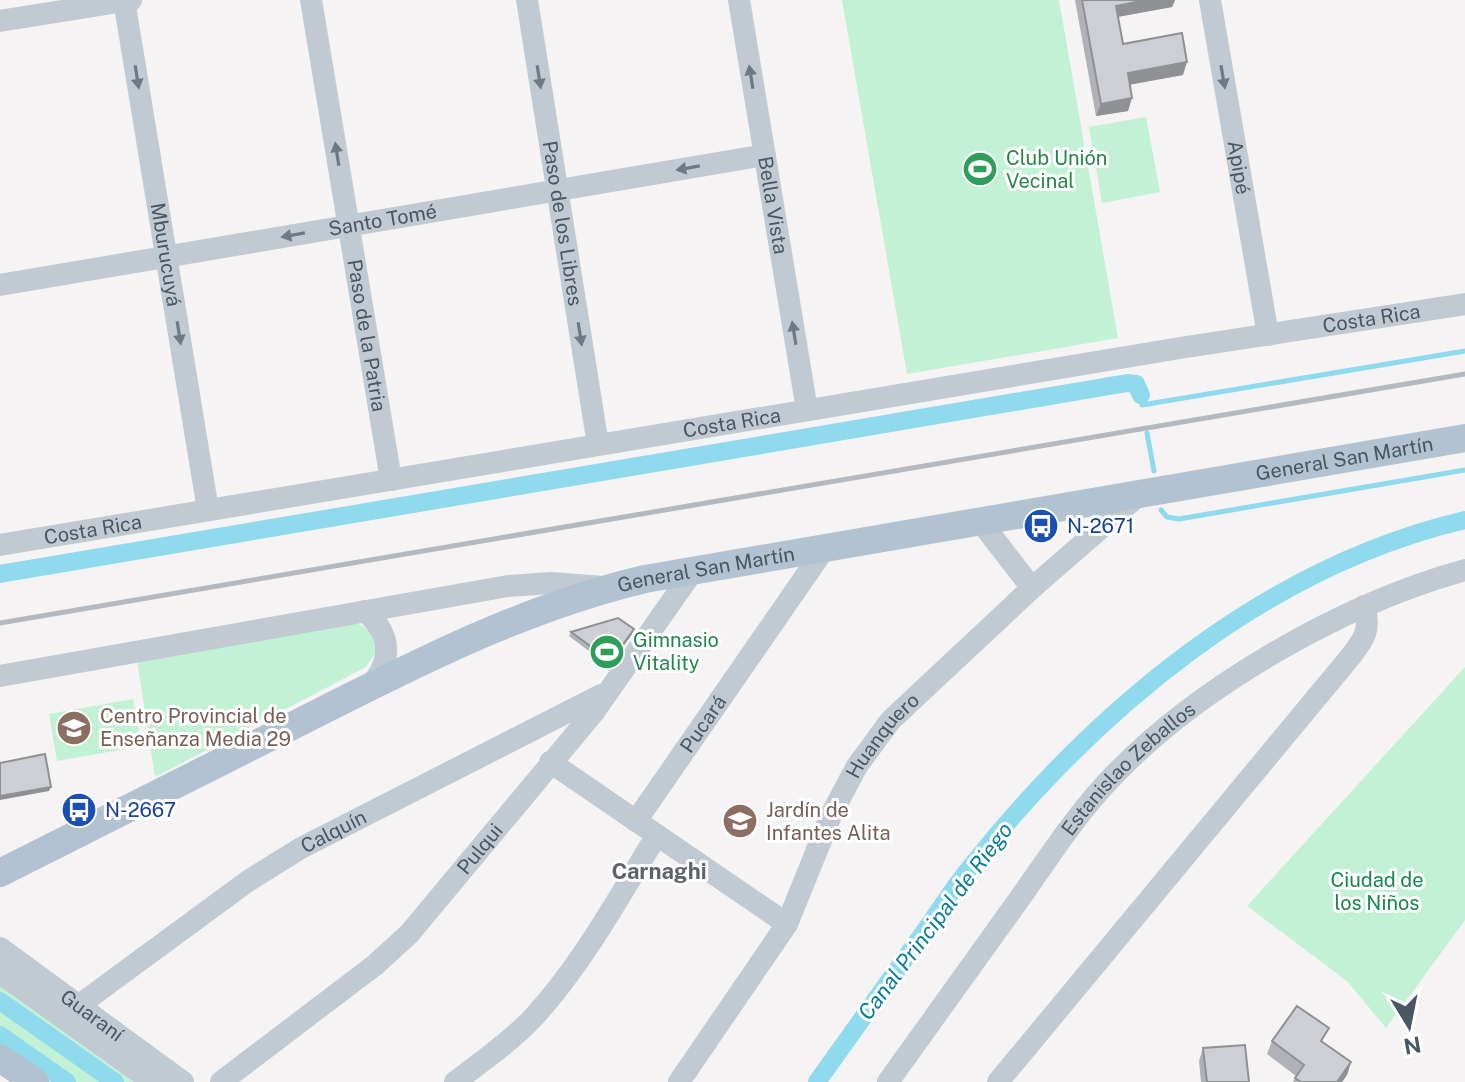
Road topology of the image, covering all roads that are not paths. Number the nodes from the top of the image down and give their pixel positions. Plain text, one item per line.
1 (126, 0) edge
2 (311, 0) edge
3 (527, 0) edge
4 (739, 0) edge
5 (1210, 0) edge
6 (0, 21) edge
7 (765, 155) junction
8 (557, 190) junction
9 (348, 226) junction
10 (166, 257) junction
11 (0, 285) edge
12 (1465, 304) edge
13 (1268, 335) junction
14 (807, 410) junction
15 (1465, 438) edge
16 (598, 445) junction
17 (391, 480) junction
18 (1141, 493) junction
19 (208, 510) junction
20 (980, 521) junction
21 (0, 545) edge
22 (825, 548) junction
23 (1465, 570) edge
24 (693, 571) junction
25 (612, 587) junction
26 (1032, 588) junction
27 (1364, 606) junction
28 (365, 611) junction
29 (0, 676) edge
30 (368, 688) junction
31 (610, 691) junction
32 (550, 762) junction
33 (636, 821) junction
34 (657, 835) junction
35 (0, 873) edge
36 (787, 924) junction
37 (0, 948) edge
38 (0, 973) edge
39 (78, 1006) junction
40 (0, 1058) edge
41 (35, 1082) edge
42 (153, 1082) edge
43 (183, 1082) edge
44 (221, 1082) edge
45 (455, 1082) edge
46 (679, 1082) edge
47 (888, 1082) edge
48 (998, 1082) edge

1 - 6 street
1 -> 10 street, Mburucuyá
9 -> 2 street, Paso de la Patria
3 -> 8 street, Paso de los Libres
7 -> 4 street, Bella Vista
5 -> 13 street, Apipé
7 -> 8 street, Santo Tomé
14 -> 7 street, Bella Vista
8 - 9 street, Santo Tomé
8 -> 16 street, Paso de los Libres
9 -> 10 street, Santo Tomé
9 - 17 street, Paso de la Patria
10 - 11 street, Santo Tomé
10 -> 19 street, Mburucuyá
12 - 13 street, Costa Rica
13 - 14 street, Costa Rica
14 - 16 street, Costa Rica
15 - 18 main road, General San Martín
16 - 17 street, Costa Rica
17 - 19 street, Costa Rica
18 - 20 main road, General San Martín
18 - 26 street, Huanquero
19 - 21 street, Costa Rica
20 - 22 main road, General San Martín
20 - 26 street
22 - 24 main road, General San Martín
22 - 33 street, Pucará
23 - 27 street, Estanislao Zeballos
24 - 25 main road, General San Martín
24 - 31 street, Pulqui
25 - 28 street
25 - 30 main road, General San Martín
26 - 36 street, Huanquero
27 - 47 street, Estanislao Zeballos
27 - 48 street
28 - 29 street
28 - 30 street
30 - 35 main road, General San Martín
31 - 32 street, Pulqui
31 - 39 street, Calquín
32 - 33 street
32 - 44 street, Pulqui
33 - 34 street
34 - 36 street
34 - 45 street
36 - 46 street, Huanquero
37 - 39 street, Guaraní
38 - 42 street
39 - 43 street, Guaraní
40 - 41 main road

